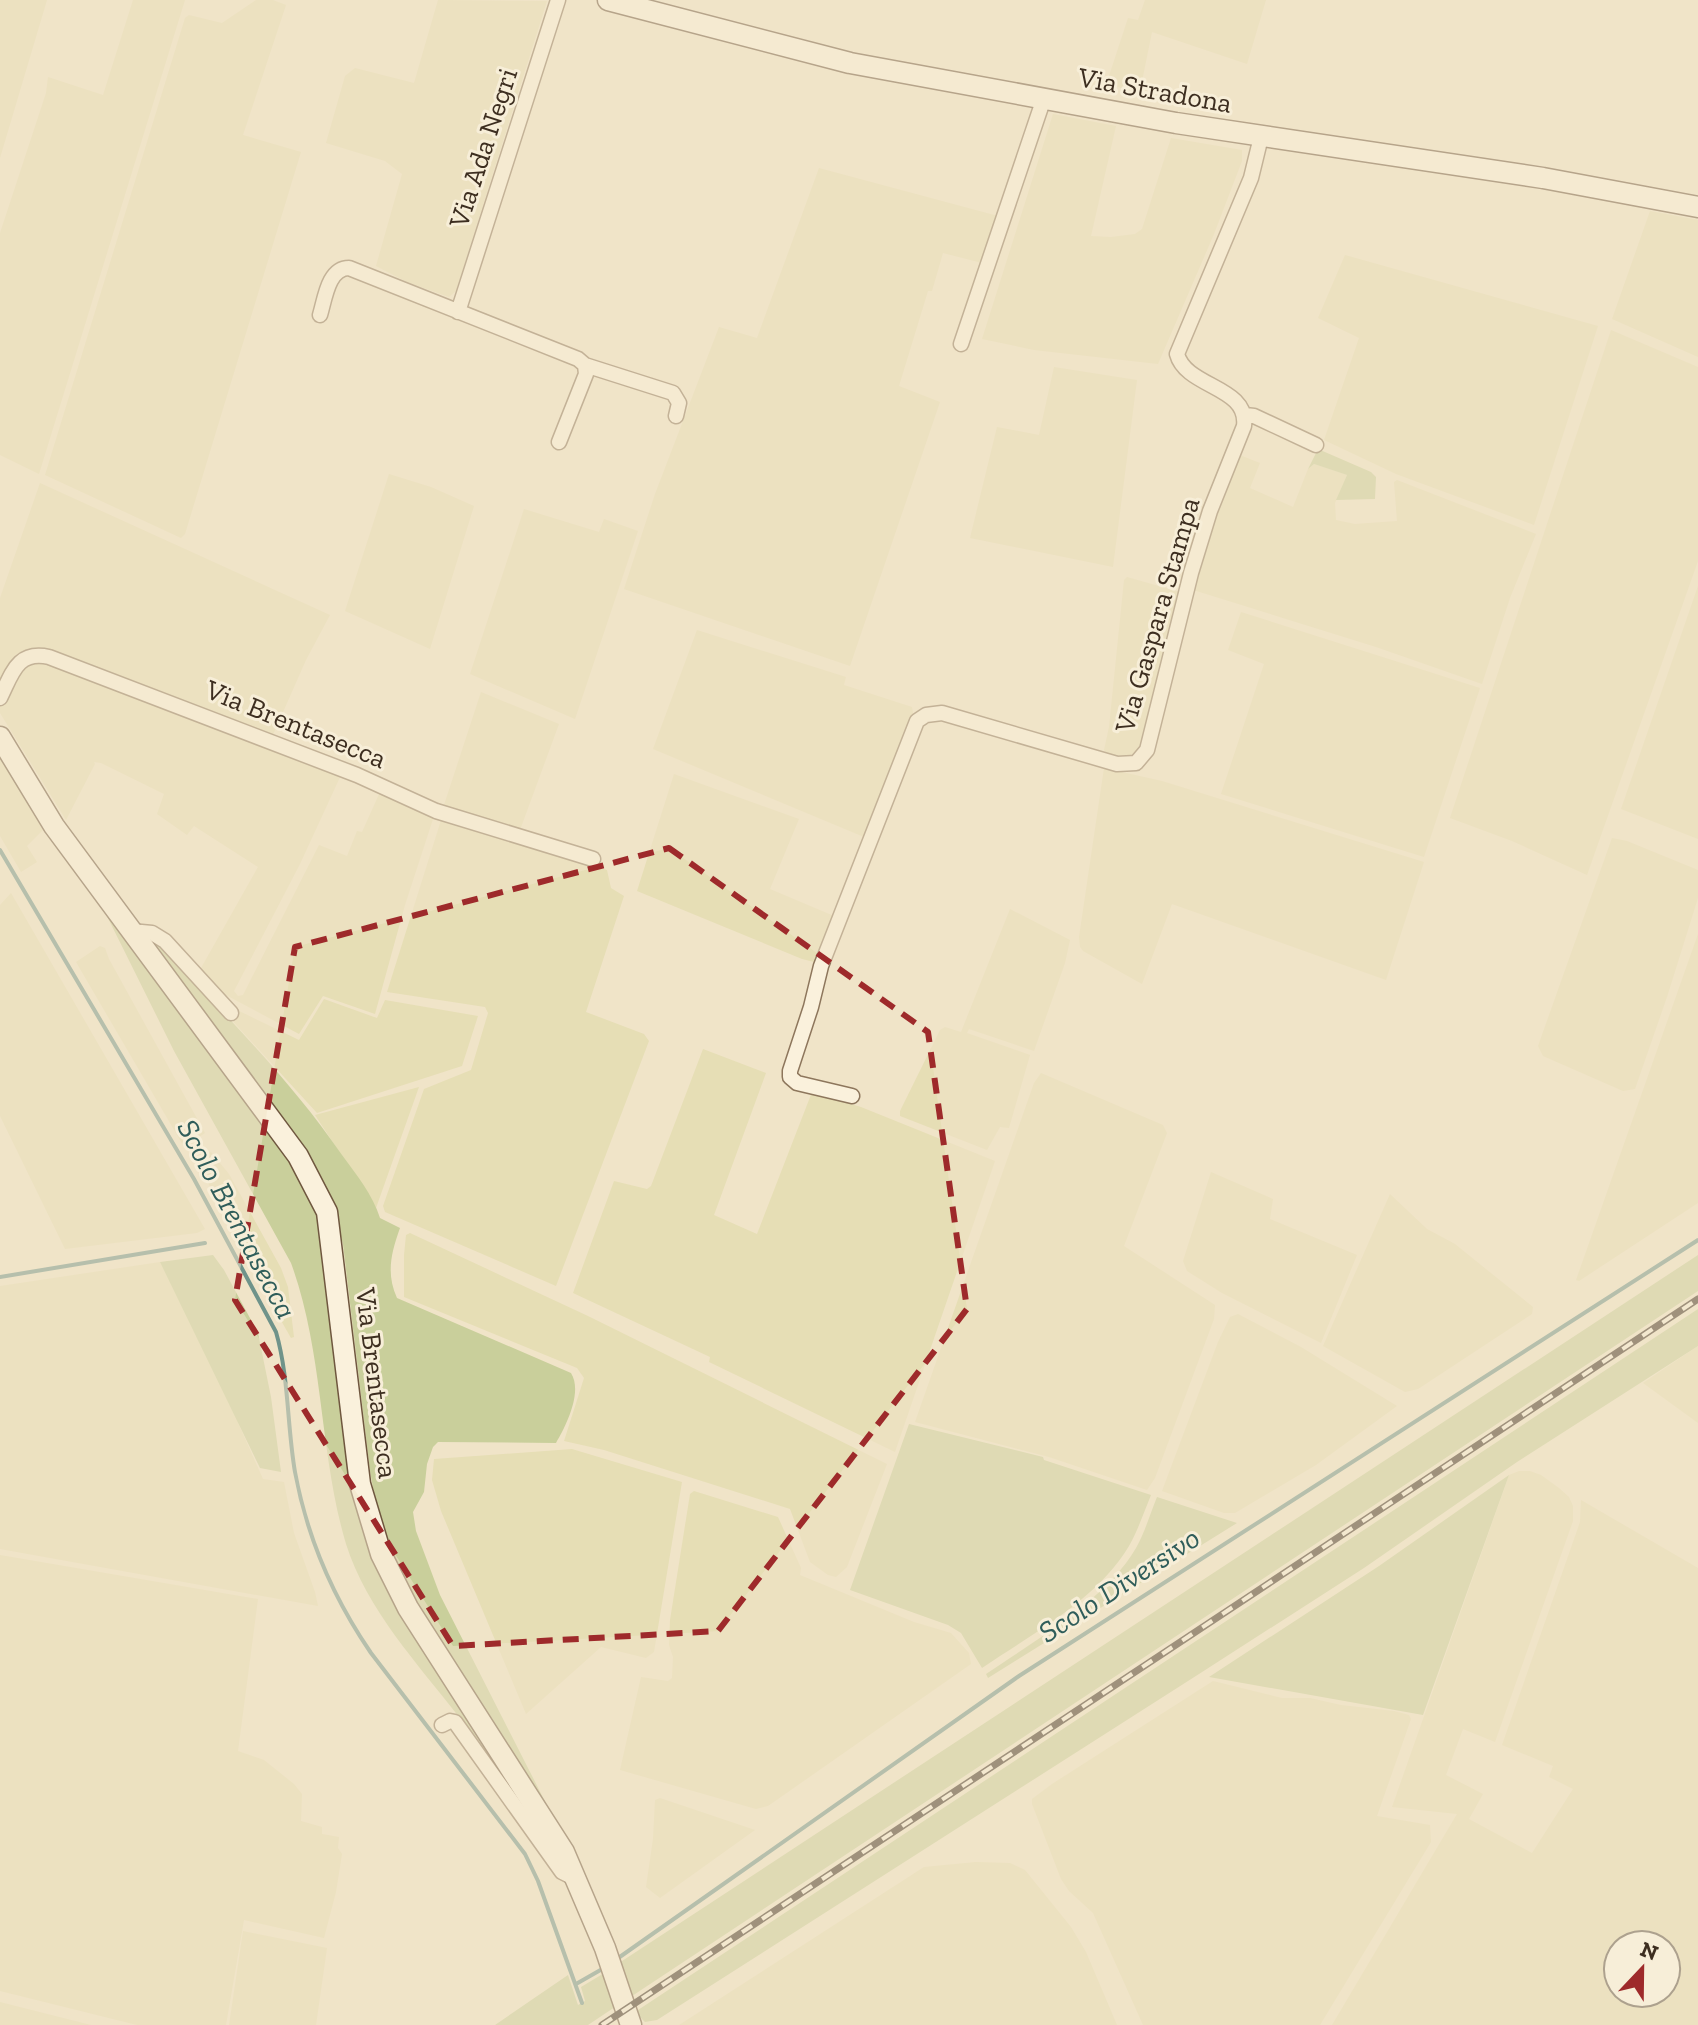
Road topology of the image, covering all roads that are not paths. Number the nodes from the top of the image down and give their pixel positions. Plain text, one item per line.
1 (558, 0) edge
2 (608, 0) edge
3 (1044, 98) junction
4 (1261, 137) junction
5 (1698, 207) edge
6 (458, 312) junction
7 (320, 315) dead end
8 (961, 344) dead end
9 (585, 365) junction
10 (1245, 415) junction
11 (676, 416) dead end
12 (559, 442) dead end
13 (1316, 445) dead end
14 (0, 698) edge
15 (0, 737) edge
16 (593, 859) dead end
17 (131, 931) junction
18 (231, 1013) dead end
19 (852, 1096) dead end
20 (442, 1725) dead end
21 (576, 1879) junction
22 (631, 2025) edge

1 - 6 street, Via Ada Negri
2 - 3 street, Via Stradona
3 - 4 street, Via Stradona
3 - 8 street
4 - 5 street, Via Stradona
4 - 10 street
6 - 7 street
6 - 9 street
9 - 11 street
9 - 12 street
10 - 13 street
10 - 19 street, Via Gaspara Stampa
14 - 16 street, Via Brentasecca
15 - 17 street, Via Brentasecca
17 - 18 street
17 - 21 street, Via Brentasecca
20 - 21 street
21 - 22 street, Via Brentasecca

